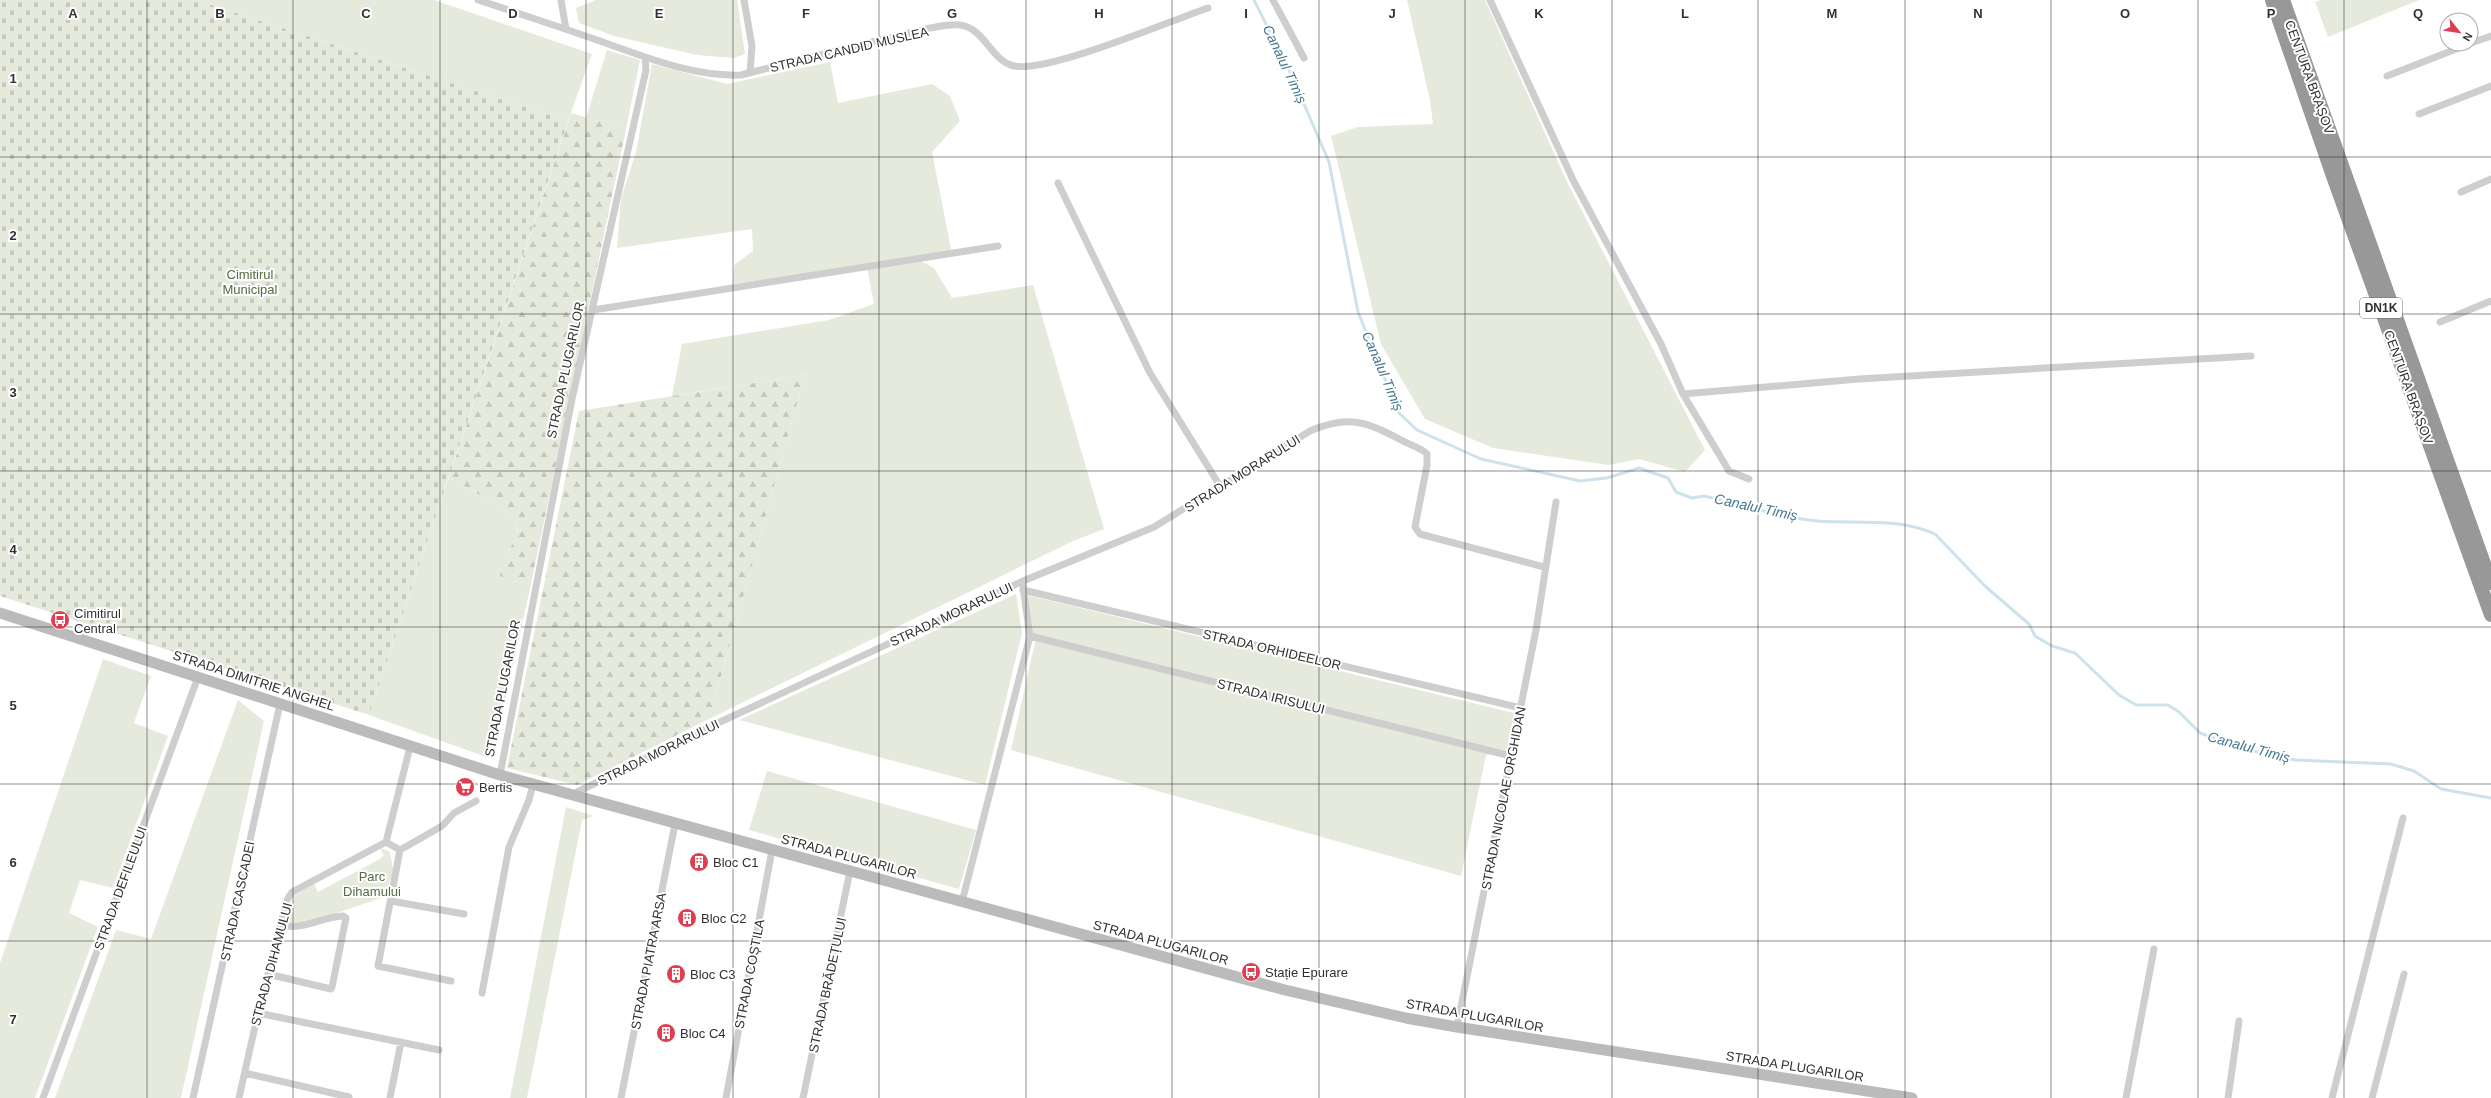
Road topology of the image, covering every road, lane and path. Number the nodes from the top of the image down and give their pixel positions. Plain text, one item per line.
1 (478, 0) edge
2 (560, 0) edge
3 (744, 0) edge
4 (1273, 0) edge
5 (1490, 0) edge
6 (2272, 0) edge
7 (2283, 0) edge
8 (1208, 8) dead end
9 (566, 29) junction
10 (2491, 36) edge
11 (2479, 41) edge
12 (2449, 52) edge
13 (645, 57) junction
14 (1304, 58) dead end
15 (750, 73) junction
16 (2387, 76) dead end
17 (2491, 86) edge
18 (2419, 114) dead end
19 (2491, 179) edge
20 (1058, 183) dead end
21 (2461, 192) dead end
22 (998, 246) dead end
23 (2491, 301) edge
24 (592, 310) junction
25 (2440, 322) dead end
26 (2251, 356) dead end
27 (1683, 394) junction
28 (1749, 479) dead end
29 (1220, 486) junction
30 (1556, 502) dead end
31 (1544, 567) junction
32 (1023, 580) junction
33 (2491, 583) edge
34 (1023, 590) junction
35 (0, 613) edge
36 (2491, 615) edge
37 (1030, 636) junction
38 (198, 677) junction
39 (280, 704) junction
40 (1521, 708) junction
41 (410, 747) junction
42 (1511, 756) junction
43 (500, 775) junction
44 (533, 785) junction
45 (571, 796) junction
46 (476, 801) dead end
47 (2403, 818) dead end
48 (675, 824) junction
49 (386, 842) junction
50 (400, 850) junction
51 (772, 850) junction
52 (850, 871) junction
53 (391, 901) junction
54 (962, 902) junction
55 (464, 914) dead end
56 (281, 925) junction
57 (2154, 949) dead end
58 (268, 974) junction
59 (2404, 974) dead end
60 (451, 981) dead end
61 (482, 993) dead end
62 (258, 1013) junction
63 (2239, 1021) dead end
64 (1457, 1027) junction
65 (401, 1042) junction
66 (439, 1050) dead end
67 (245, 1073) junction
68 (349, 1096) dead end
69 (43, 1098) edge
70 (193, 1098) edge
71 (239, 1098) edge
72 (390, 1098) edge
73 (621, 1098) edge
74 (726, 1098) edge
75 (803, 1098) edge
76 (1912, 1098) edge
77 (2126, 1098) edge
78 (2228, 1098) edge
79 (2332, 1098) edge
80 (2372, 1098) edge

1 - 9 street, STRADA CANDID MUSLEA
2 - 9 street
3 - 15 street
4 - 14 street
5 - 27 street
6 - 36 highway, CENTURA BRAȘOV / DN1K
7 - 33 highway, CENTURA BRAȘOV / DN1K
8 - 15 street, STRADA CANDID MUSLEA
9 - 13 street, STRADA CANDID MUSLEA
10 - 11 street
12 - 16 street
13 - 15 street, STRADA CANDID MUSLEA
13 - 24 street, STRADA PLUGARILOR
17 - 18 street
19 - 21 street
20 - 29 street
22 - 24 street
23 - 25 street
24 - 43 street, STRADA PLUGARILOR
26 - 27 street
27 - 28 street
29 - 31 street, STRADA MORARULUI
29 - 32 street, STRADA MORARULUI
30 - 31 street, STRADA NICOLAE ORGHIDAN
31 - 40 street, STRADA NICOLAE ORGHIDAN
32 - 34 street
32 - 45 street, STRADA MORARULUI
34 - 37 street
34 - 40 street, STRADA ORHIDEELOR
35 - 38 street, STRADA DIMITRIE ANGHEL
37 - 42 street, STRADA IRISULUI
37 - 54 street
38 - 39 street, STRADA DIMITRIE ANGHEL
38 - 69 street, STRADA DEFILEULUI
39 - 41 street, STRADA DIMITRIE ANGHEL
39 - 70 street, STRADA CASCADEI
40 - 42 street, STRADA NICOLAE ORGHIDAN
41 - 43 street, STRADA DIMITRIE ANGHEL
41 - 49 street
42 - 64 street, STRADA NICOLAE ORGHIDAN
43 - 44 street, STRADA PLUGARILOR
44 - 45 street, STRADA PLUGARILOR
44 - 61 street
45 - 48 street, STRADA PLUGARILOR
46 - 50 street
47 - 79 street
48 - 51 street, STRADA PLUGARILOR
48 - 73 street, STRADA PIATRA ARSA
49 - 50 street
49 - 56 street, STRADA DIHAMULUI
50 - 53 street
51 - 52 street, STRADA PLUGARILOR
51 - 74 street, STRADA COȘTILA
52 - 54 street, STRADA PLUGARILOR
52 - 75 street, STRADA BRĂDEȚULUI
53 - 55 street
53 - 60 street
54 - 64 street, STRADA PLUGARILOR
56 - 58 street, STRADA DIHAMULUI
56 - 58 street
57 - 77 street
58 - 62 street, STRADA DIHAMULUI
59 - 80 street
62 - 65 street
62 - 67 street, STRADA DIHAMULUI
63 - 78 street
64 - 76 street, STRADA PLUGARILOR
65 - 66 street
65 - 72 street
67 - 68 street
67 - 71 street, STRADA DIHAMULUI

